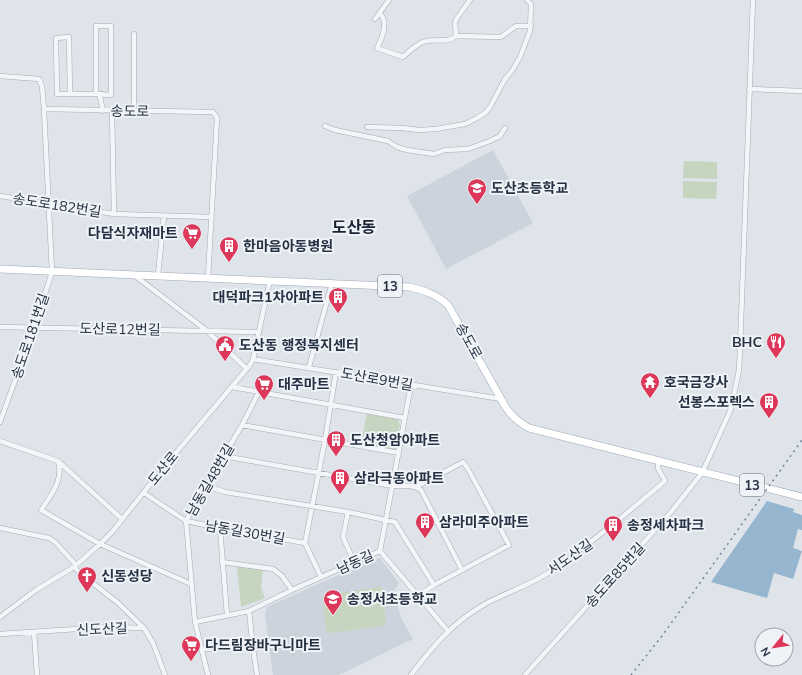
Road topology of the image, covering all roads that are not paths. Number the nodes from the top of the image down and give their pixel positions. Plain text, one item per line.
1 (389, 0) edge
2 (470, 0) edge
3 (527, 0) edge
4 (752, 0) edge
5 (380, 14) junction
6 (375, 19) dead end
7 (531, 26) junction
8 (134, 34) dead end
9 (456, 36) junction
10 (0, 76) edge
11 (749, 89) junction
12 (802, 91) edge
13 (70, 94) junction
14 (99, 94) junction
15 (44, 109) junction
16 (103, 111) junction
17 (112, 111) junction
18 (134, 111) junction
19 (325, 126) dead end
20 (367, 127) dead end
21 (505, 128) dead end
22 (0, 196) edge
23 (48, 204) junction
24 (114, 214) junction
25 (164, 216) junction
26 (211, 217) junction
27 (0, 270) edge
28 (52, 272) junction
29 (133, 274) junction
30 (158, 275) junction
31 (208, 278) junction
32 (270, 280) junction
33 (332, 283) junction
34 (0, 327) edge
35 (34, 328) junction
36 (206, 330) junction
37 (259, 332) junction
38 (253, 359) junction
39 (309, 367) junction
40 (247, 369) junction
41 (336, 372) junction
42 (411, 385) junction
43 (232, 387) junction
44 (259, 392) junction
45 (501, 399) junction
46 (331, 404) junction
47 (405, 418) junction
48 (0, 422) edge
49 (242, 425) junction
50 (325, 440) junction
51 (0, 441) edge
52 (399, 452) junction
53 (223, 456) junction
54 (58, 461) junction
55 (658, 461) junction
56 (702, 473) junction
57 (319, 474) junction
58 (207, 486) junction
59 (393, 486) junction
60 (416, 487) junction
61 (144, 493) junction
62 (802, 497) edge
63 (313, 507) junction
64 (348, 512) junction
65 (122, 519) junction
66 (386, 520) junction
67 (186, 521) junction
68 (0, 528) edge
69 (220, 528) junction
70 (305, 543) junction
71 (100, 544) junction
72 (380, 550) junction
73 (222, 562) junction
74 (354, 562) junction
75 (75, 566) junction
76 (462, 570) junction
77 (321, 577) junction
78 (191, 584) junction
79 (434, 585) junction
80 (292, 590) junction
81 (417, 596) junction
82 (250, 611) junction
83 (227, 615) junction
84 (0, 617) edge
85 (195, 622) junction
86 (144, 628) junction
87 (448, 631) junction
88 (34, 632) junction
89 (0, 634) edge
90 (253, 648) junction
91 (202, 649) junction
92 (37, 675) edge
93 (165, 675) edge
94 (208, 675) edge
95 (257, 675) edge
96 (411, 675) edge
97 (525, 675) edge

1 - 5 street
2 - 9 street
3 - 7 street
4 - 11 street
5 - 6 street
5 - 9 street
7 - 9 street
7 - 20 street
8 - 18 street
10 - 15 street
11 - 12 street
11 - 56 street
13 - 13 street
13 - 14 street
14 - 14 street
14 - 16 street
15 - 16 street, 송도로
15 - 23 street
16 - 17 street, 송도로
17 - 18 street, 송도로
17 - 24 street
18 - 26 street, 송도로
19 - 21 street
22 - 23 street, 송도로182번길
23 - 24 street, 송도로182번길
23 - 28 street
24 - 25 street, 송도로182번길
25 - 26 street, 송도로182번길
25 - 30 street
26 - 31 street, 송도로
27 - 28 main road, 송도로 / 13
28 - 29 main road, 송도로 / 13
28 - 35 street, 송도로181번길
29 - 30 main road, 송도로 / 13
29 - 36 street, 도산로12번길
30 - 31 main road, 송도로 / 13
31 - 32 main road, 송도로 / 13
32 - 33 main road, 송도로 / 13
32 - 37 street, 도산로
33 - 39 street
33 - 45 main road, 송도로 / 13
34 - 35 street, 도산로12번길
35 - 36 street, 도산로12번길
35 - 48 street, 송도로181번길
36 - 37 street
36 - 40 street, 도산로12번길
37 - 38 street, 도산로
38 - 39 street, 도산로9번길
38 - 40 street, 도산로
39 - 41 street, 도산로9번길
40 - 43 street, 도산로
41 - 42 street, 도산로9번길
41 - 46 street, 남동길30번길
42 - 45 street, 도산로9번길
42 - 47 street, 남동길
43 - 44 street
43 - 61 street, 도산로
44 - 46 street
44 - 49 street, 남동길48번길
45 - 55 main road, 송도로 / 13
46 - 47 street
46 - 50 street, 남동길30번길
47 - 52 street, 남동길
49 - 50 street
49 - 53 street, 남동길48번길
50 - 52 street
50 - 57 street, 남동길30번길
51 - 54 street
52 - 59 street, 남동길
53 - 57 street
53 - 58 street, 남동길48번길
54 - 65 street
54 - 71 street
55 - 56 main road, 송도로 / 13
55 - 87 street, 서도산길
56 - 62 main road, 송도로 / 13
56 - 97 street, 송도로85번길
57 - 59 street
57 - 63 street, 남동길30번길
58 - 63 street
58 - 67 street, 남동길48번길
59 - 60 street
59 - 66 street, 남동길
60 - 76 street
60 - 76 street
61 - 65 street, 도산로
61 - 67 street
63 - 64 street
63 - 70 street, 남동길30번길
64 - 66 street
64 - 74 street
65 - 71 street, 도산로
66 - 72 street, 남동길
66 - 79 street
67 - 69 street, 남동길30번길
67 - 78 street, 남동길48번길
68 - 75 street, 신도산길
69 - 70 street, 남동길30번길
69 - 73 street
70 - 77 street, 남동길30번길
71 - 75 street, 도산로
71 - 78 street
72 - 74 street, 남동길
72 - 81 street
73 - 80 street
73 - 83 street
74 - 77 street, 남동길
75 - 84 street, 도산로
75 - 86 street, 신도산길
76 - 79 street
77 - 80 street, 남동길
78 - 85 street, 남동길48번길
79 - 81 street
80 - 82 street, 남동길
81 - 87 street
82 - 83 street, 남동길
82 - 90 street
83 - 85 street, 남동길
85 - 91 street, 남동길48번길
86 - 88 street, 신도산길
86 - 93 street, 신도산길
87 - 96 street, 서도산길
88 - 89 street
88 - 92 street
90 - 91 street
90 - 95 street
91 - 94 street, 남동길48번길

